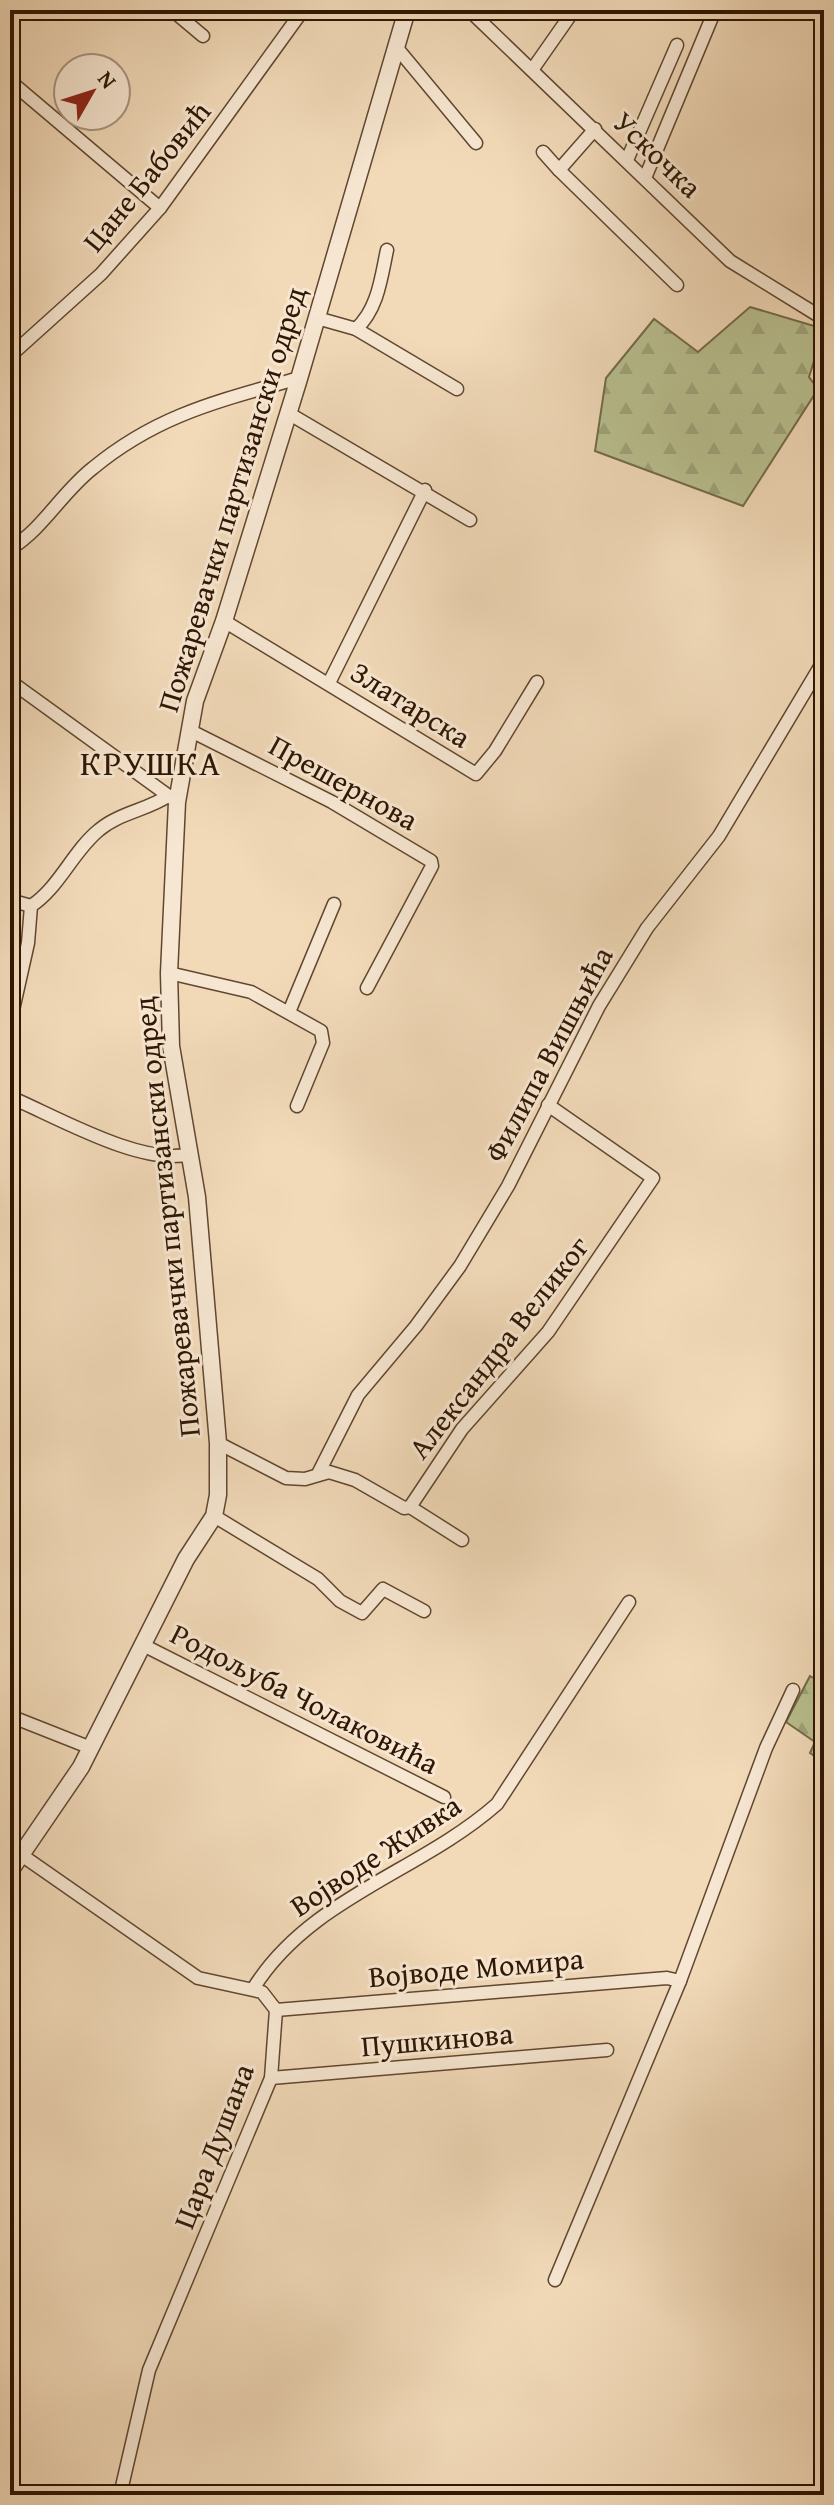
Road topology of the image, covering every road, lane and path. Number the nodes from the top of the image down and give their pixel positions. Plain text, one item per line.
1 (172, 10) edge
2 (303, 10) edge
3 (407, 10) edge
4 (469, 10) edge
5 (574, 10) edge
6 (715, 10) edge
7 (203, 36) dead end
8 (677, 45) dead end
9 (397, 48) junction
10 (532, 70) junction
11 (13, 84) edge
12 (10, 112) edge
13 (595, 129) junction
14 (476, 143) dead end
15 (543, 152) dead end
16 (627, 160) junction
17 (559, 170) junction
18 (645, 178) junction
19 (160, 208) junction
20 (387, 250) dead end
21 (677, 285) dead end
22 (317, 318) junction
23 (824, 319) edge
24 (356, 329) junction
25 (10, 356) edge
26 (298, 382) junction
27 (457, 389) dead end
28 (288, 413) junction
29 (425, 490) junction
30 (470, 520) dead end
31 (10, 549) edge
32 (224, 621) junction
33 (824, 660) edge
34 (10, 681) edge
35 (537, 682) dead end
36 (329, 683) junction
37 (189, 730) junction
38 (173, 799) junction
39 (10, 900) edge
40 (334, 904) dead end
41 (31, 906) junction
42 (169, 973) junction
43 (367, 988) dead end
44 (289, 1012) junction
45 (11, 1019) edge
46 (10, 1097) edge
47 (548, 1105) junction
48 (297, 1106) dead end
49 (190, 1154) junction
50 (218, 1443) junction
51 (319, 1472) junction
52 (410, 1507) junction
53 (214, 1516) junction
54 (462, 1540) dead end
55 (629, 1602) dead end
56 (424, 1611) dead end
57 (143, 1645) junction
58 (793, 1690) dead end
59 (10, 1716) edge
60 (91, 1748) junction
61 (444, 1797) dead end
62 (16, 1851) edge
63 (10, 1871) edge
64 (680, 1981) junction
65 (253, 1989) junction
66 (276, 2010) junction
67 (607, 2050) dead end
68 (271, 2078) junction
69 (555, 2280) dead end
70 (120, 2495) edge

1 - 7 street
2 - 19 street, Цане Бабовић
3 - 9 street, Пожаревачки партизански одред
4 - 10 street, Ускочка
5 - 10 street
6 - 18 street
8 - 16 street
9 - 14 street
9 - 22 street, Пожаревачки партизански одред
10 - 13 street, Ускочка
11 - 12 street
11 - 19 street
13 - 16 street, Ускочка
13 - 17 street
15 - 17 street
16 - 18 street, Ускочка
17 - 21 street
18 - 23 street, Ускочка
19 - 25 street, Цане Бабовић
20 - 24 street
22 - 24 street
22 - 26 street, Пожаревачки партизански одред
24 - 27 street
26 - 28 street, Пожаревачки партизански одред
26 - 31 street
28 - 29 street
28 - 32 street, Пожаревачки партизански одред
29 - 30 street
29 - 36 street
32 - 36 street, Златарска
32 - 37 street, Пожаревачки партизански одред
33 - 47 street, Филипа Вишњића
34 - 38 street
35 - 36 street, Златарска
37 - 38 street, Пожаревачки партизански одред
37 - 43 street, Прешернова
38 - 41 street
38 - 42 street, Пожаревачки партизански одред
39 - 41 street
40 - 44 street
41 - 45 street
42 - 44 street
42 - 49 street, Пожаревачки партизански одред
44 - 48 street
46 - 49 street
47 - 51 street, Филипа Вишњића
47 - 52 street, Александра Великог
49 - 50 street, Пожаревачки партизански одред
50 - 51 street
50 - 53 street, Пожаревачки партизански одред
51 - 52 street
52 - 54 street
53 - 56 street
53 - 57 street, Пожаревачки партизански одред
55 - 65 street, Војводе Живка
57 - 60 street, Пожаревачки партизански одред
57 - 61 street, Родољуба Чолаковића
58 - 64 street
59 - 60 street
60 - 62 street, Пожаревачки партизански одред
62 - 63 street, Пожаревачки партизански одред
62 - 65 street
64 - 66 street, Војводе Момира
64 - 69 street
65 - 66 street
66 - 68 street, Цара Душана
67 - 68 street, Пушкинова
68 - 70 street, Цара Душана

